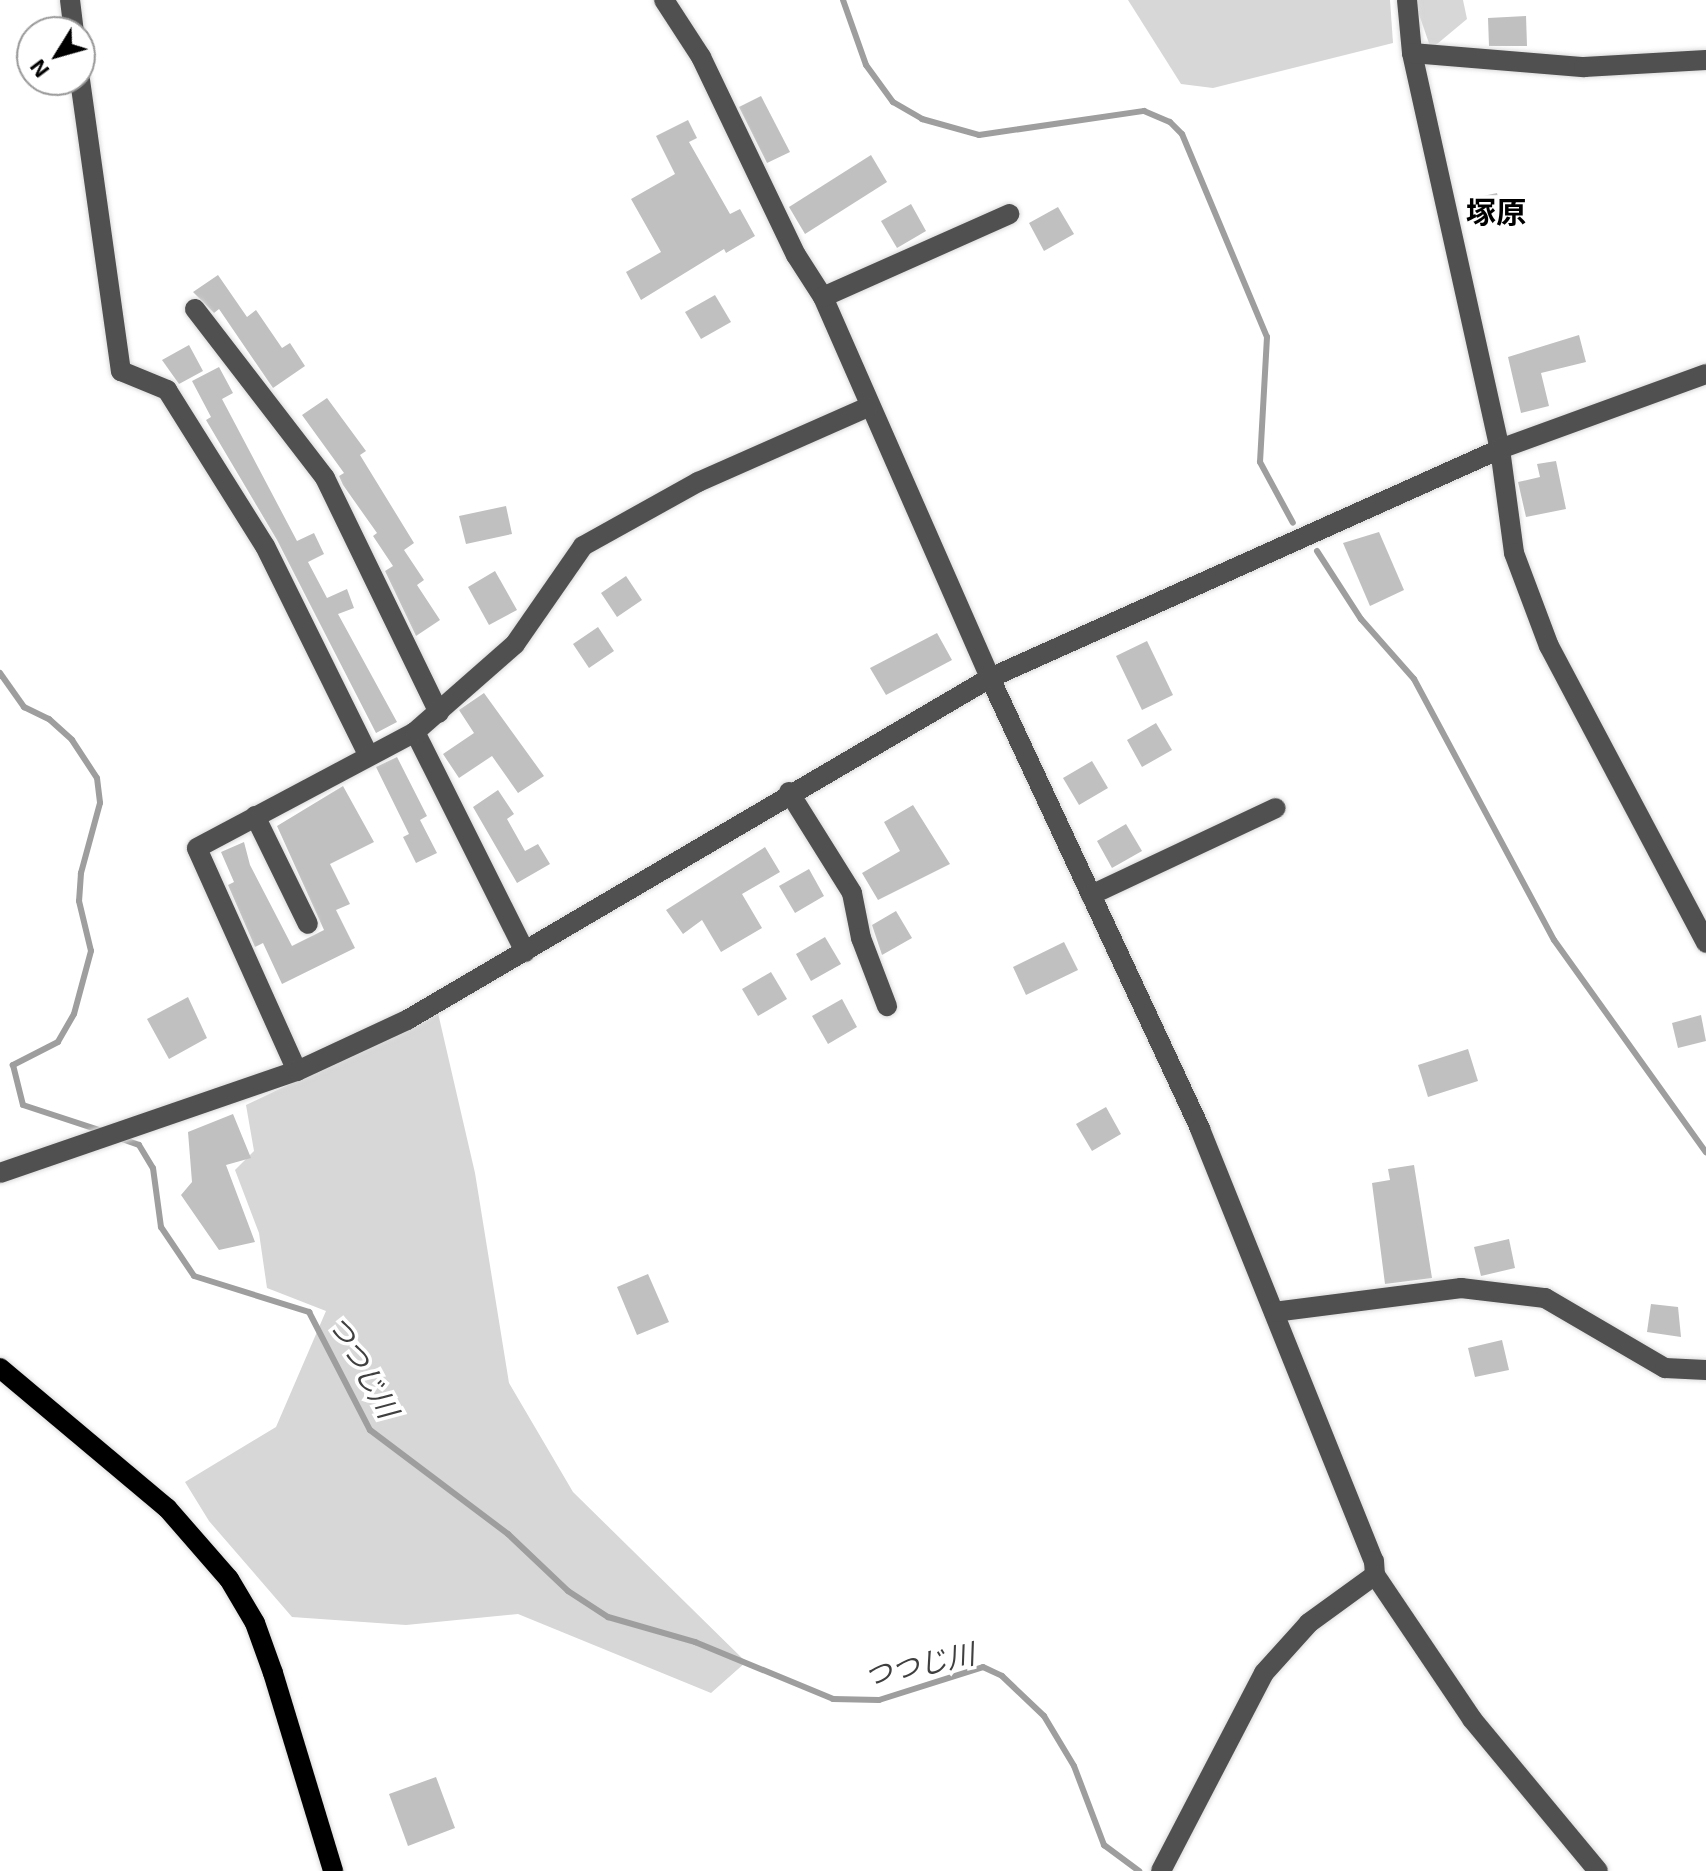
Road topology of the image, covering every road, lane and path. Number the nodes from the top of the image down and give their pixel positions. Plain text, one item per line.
1 (664, 0) edge
2 (1407, 0) edge
3 (1412, 53) junction
4 (1706, 60) edge
5 (82, 96) edge
6 (1009, 214) dead end
7 (823, 297) junction
8 (195, 309) dead end
9 (1706, 374) edge
10 (868, 407) junction
11 (1500, 449) junction
12 (990, 678) junction
13 (439, 713) junction
14 (415, 732) junction
15 (369, 756) junction
16 (789, 792) junction
17 (1276, 808) dead end
18 (255, 816) junction
19 (1091, 895) junction
20 (308, 924) dead end
21 (1706, 943) edge
22 (525, 952) junction
23 (887, 1006) dead end
24 (297, 1071) junction
25 (0, 1173) edge
26 (1274, 1312) junction
27 (0, 1368) edge
28 (1706, 1370) edge
29 (1375, 1575) junction
30 (333, 1871) edge
31 (1161, 1871) edge
32 (1598, 1871) edge

1 - 7 street
2 - 3 street
3 - 4 street
3 - 11 street
5 - 15 street
6 - 7 street
7 - 10 street
8 - 13 street
9 - 11 street
10 - 12 street
10 - 13 street
11 - 12 street
11 - 21 street
12 - 16 street
12 - 19 street
13 - 14 street
14 - 15 street
14 - 22 street
15 - 18 street
16 - 22 street
16 - 23 street
17 - 19 street
18 - 20 street
18 - 24 street
19 - 26 street
22 - 24 street
24 - 25 street
26 - 28 street
26 - 29 street
27 - 30 main road
29 - 31 street
29 - 32 street

